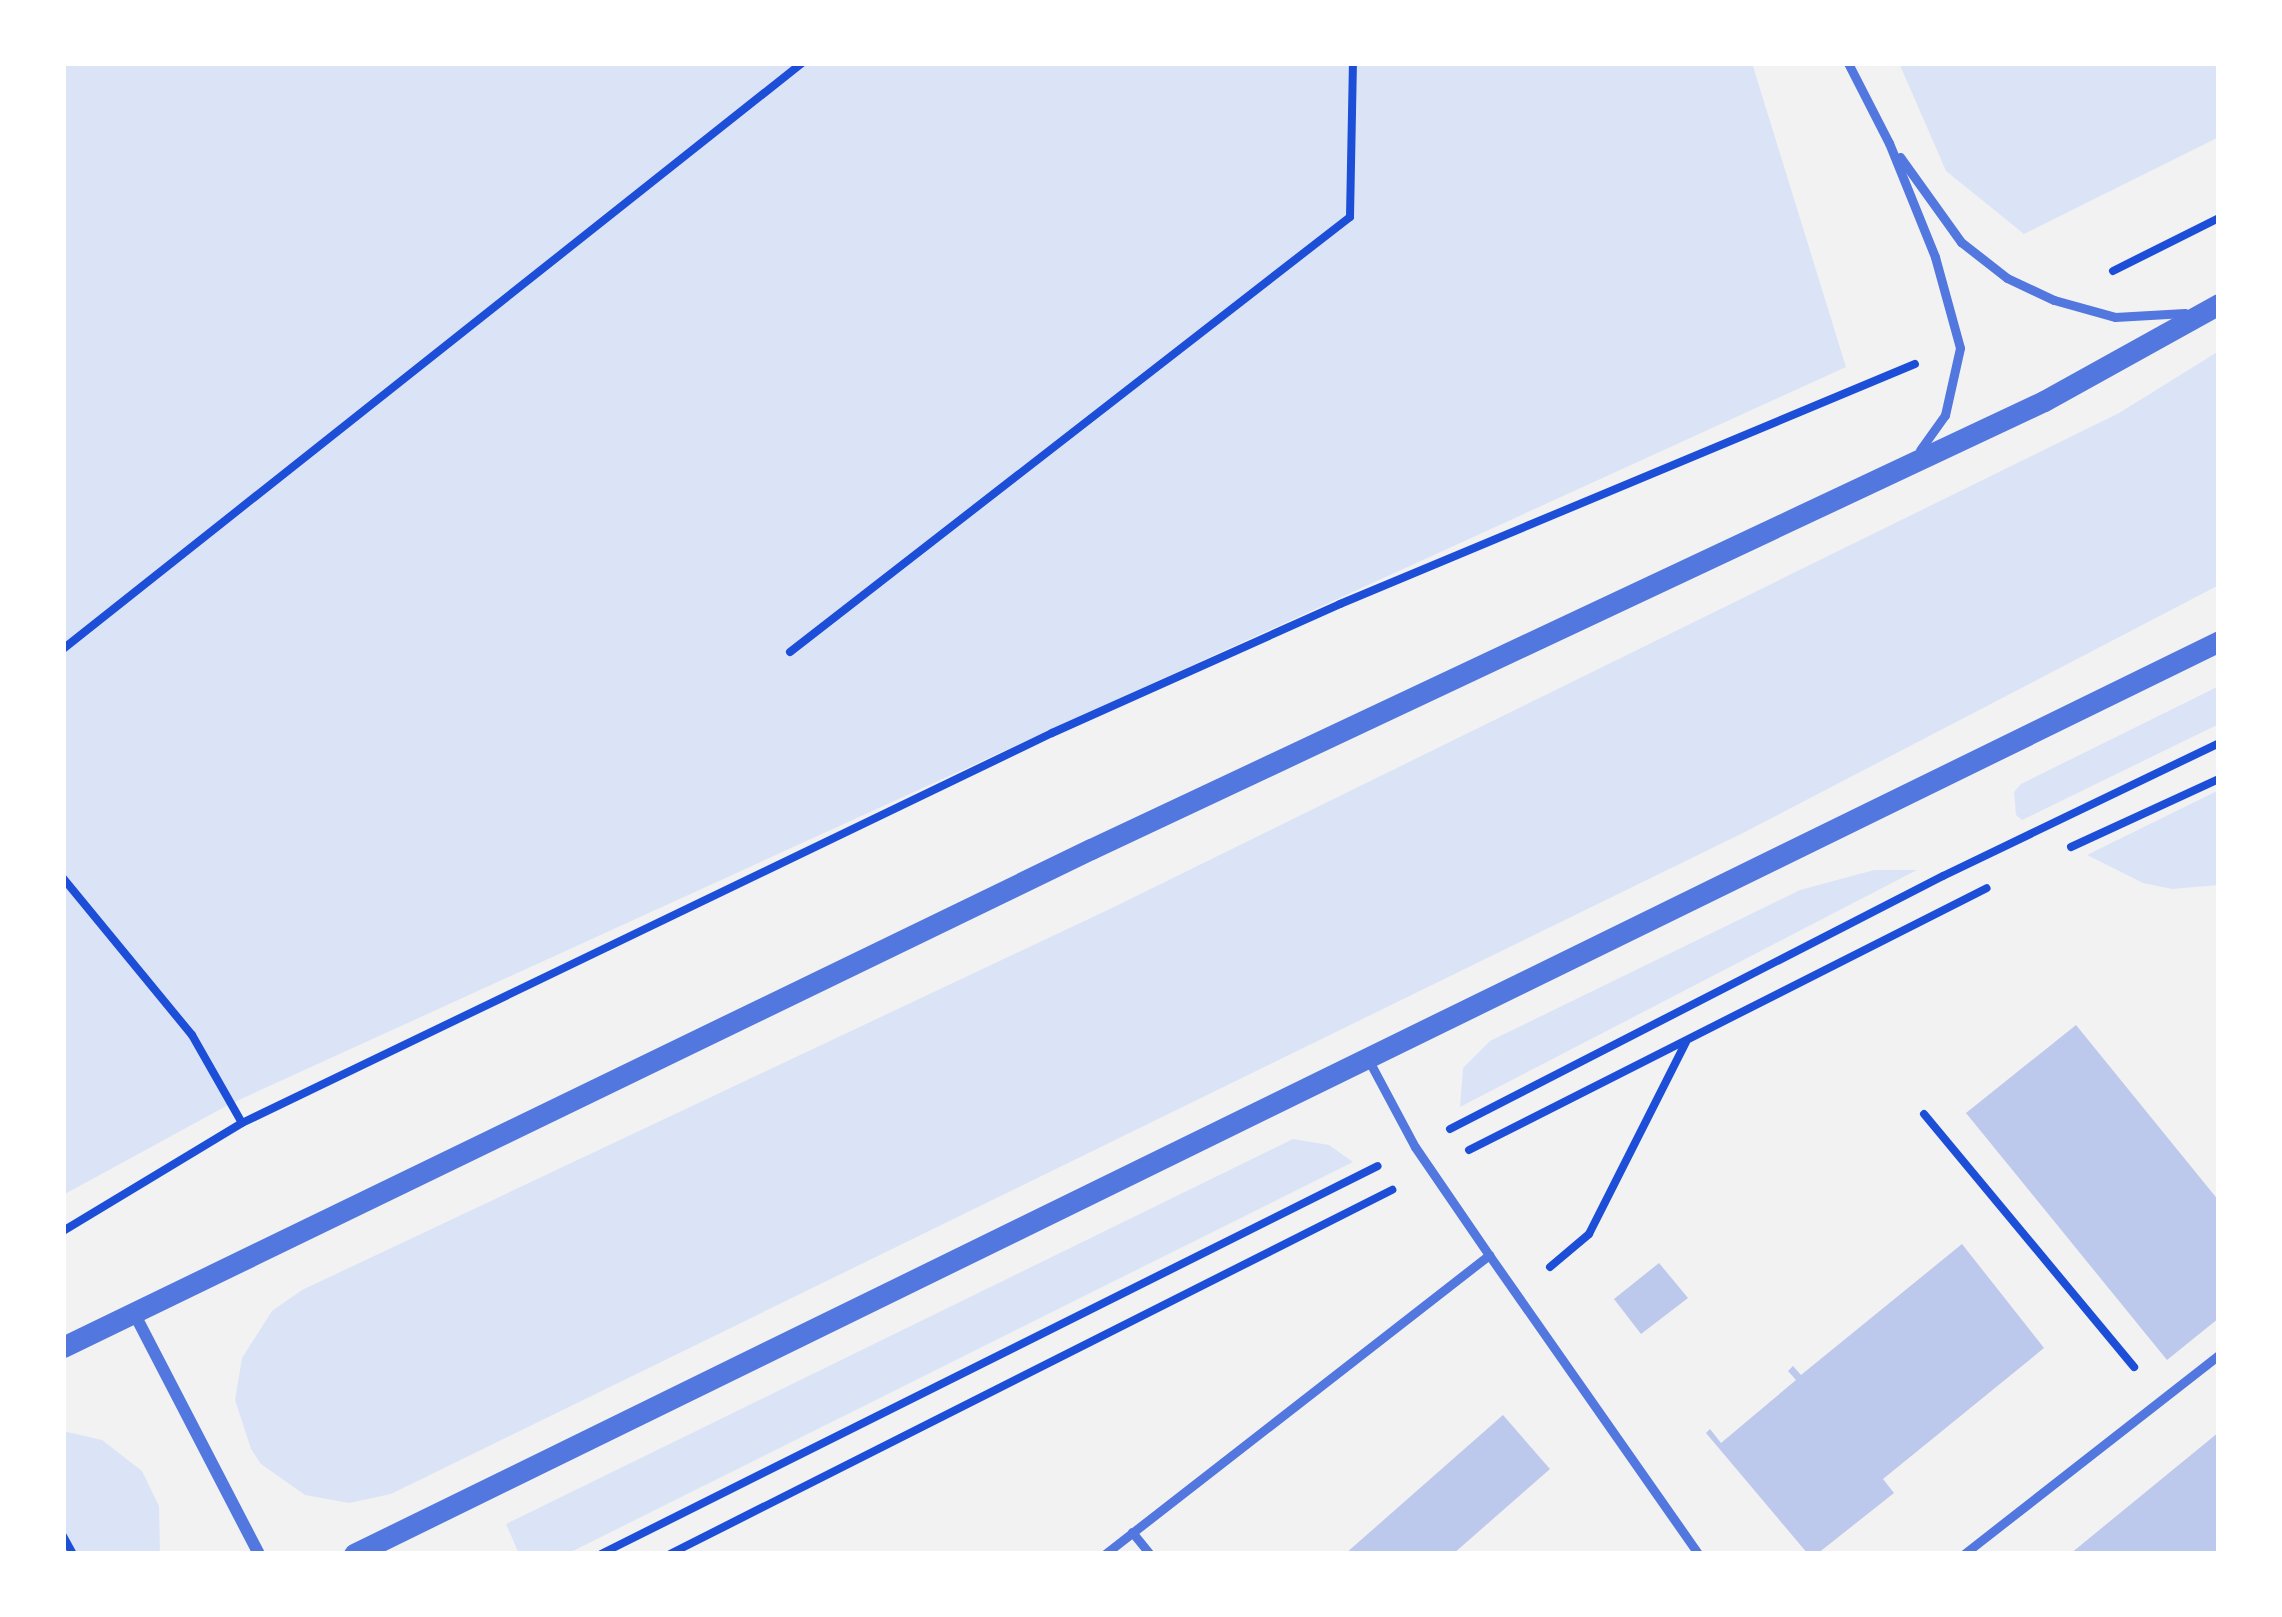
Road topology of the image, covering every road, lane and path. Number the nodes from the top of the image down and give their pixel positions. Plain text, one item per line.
1 (802, 63) edge
2 (1353, 63) edge
3 (1848, 63) edge
4 (1889, 143) junction
5 (2219, 218) edge
6 (2054, 300) junction
7 (2219, 303) edge
8 (1960, 348) junction
9 (1881, 478) junction
10 (2219, 641) edge
11 (63, 650) edge
12 (790, 652) dead end
13 (2219, 742) edge
14 (2219, 779) edge
15 (2071, 847) dead end
16 (63, 878) edge
17 (1987, 888) dead end
18 (1686, 1040) junction
19 (1368, 1059) junction
20 (1924, 1114) dead end
21 (242, 1123) junction
22 (1415, 1147) junction
23 (1430, 1170) junction
24 (63, 1231) edge
25 (1489, 1256) junction
26 (1517, 1295) junction
27 (134, 1313) junction
28 (63, 1347) edge
29 (2219, 1354) edge
30 (2162, 1400) junction
31 (1132, 1532) junction
32 (63, 1536) edge
33 (73, 1554) edge
34 (259, 1554) edge
35 (354, 1554) edge
36 (601, 1554) edge
37 (670, 1554) edge
38 (1106, 1554) edge
39 (1150, 1554) edge
40 (1698, 1554) edge
41 (1964, 1554) edge

1 - 11 path
2 - 12 path
3 - 4 lane
4 - 6 lane
4 - 8 lane
5 - 6 path
6 - 7 lane
7 - 9 street
8 - 9 lane
8 - 21 path
9 - 27 street
10 - 19 street
13 - 22 path
14 - 15 path
16 - 21 path
17 - 18 path
18 - 23 path
18 - 26 path
19 - 22 lane
19 - 35 street
20 - 30 path
21 - 24 path
22 - 23 lane
22 - 36 path
23 - 25 lane
23 - 37 path
25 - 26 lane
25 - 31 lane
26 - 40 lane
27 - 28 street
27 - 34 street
29 - 30 lane
30 - 41 lane
31 - 38 lane
31 - 39 lane
32 - 33 path

